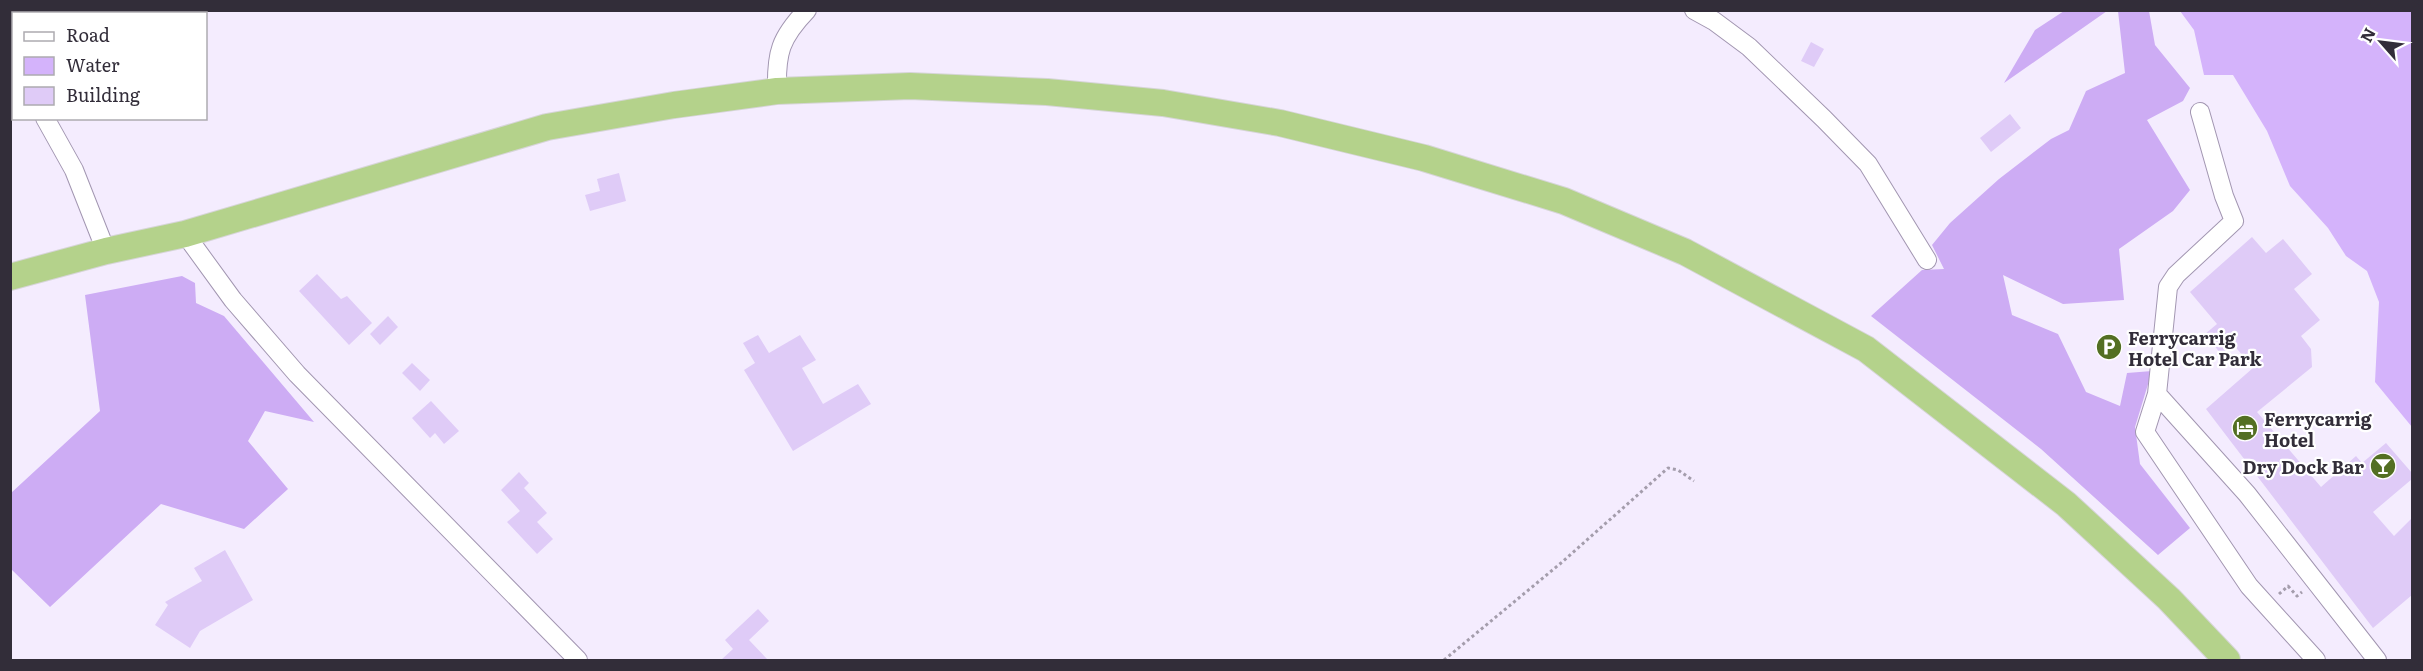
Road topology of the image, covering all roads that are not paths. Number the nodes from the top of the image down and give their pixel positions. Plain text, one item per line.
1 (807, 10) edge
2 (1694, 10) edge
3 (777, 91) junction
4 (2200, 112) dead end
5 (46, 120) edge
6 (185, 234) junction
7 (106, 251) junction
8 (1927, 260) dead end
9 (10, 276) edge
10 (2157, 394) junction
11 (578, 660) edge
12 (2227, 660) edge
13 (2316, 660) edge
14 (2377, 660) edge

1 - 3 street
2 - 8 street
3 - 6 highway
3 - 12 highway
4 - 10 street
5 - 7 street
6 - 7 highway
6 - 11 street
7 - 9 highway
10 - 13 street
10 - 14 street

